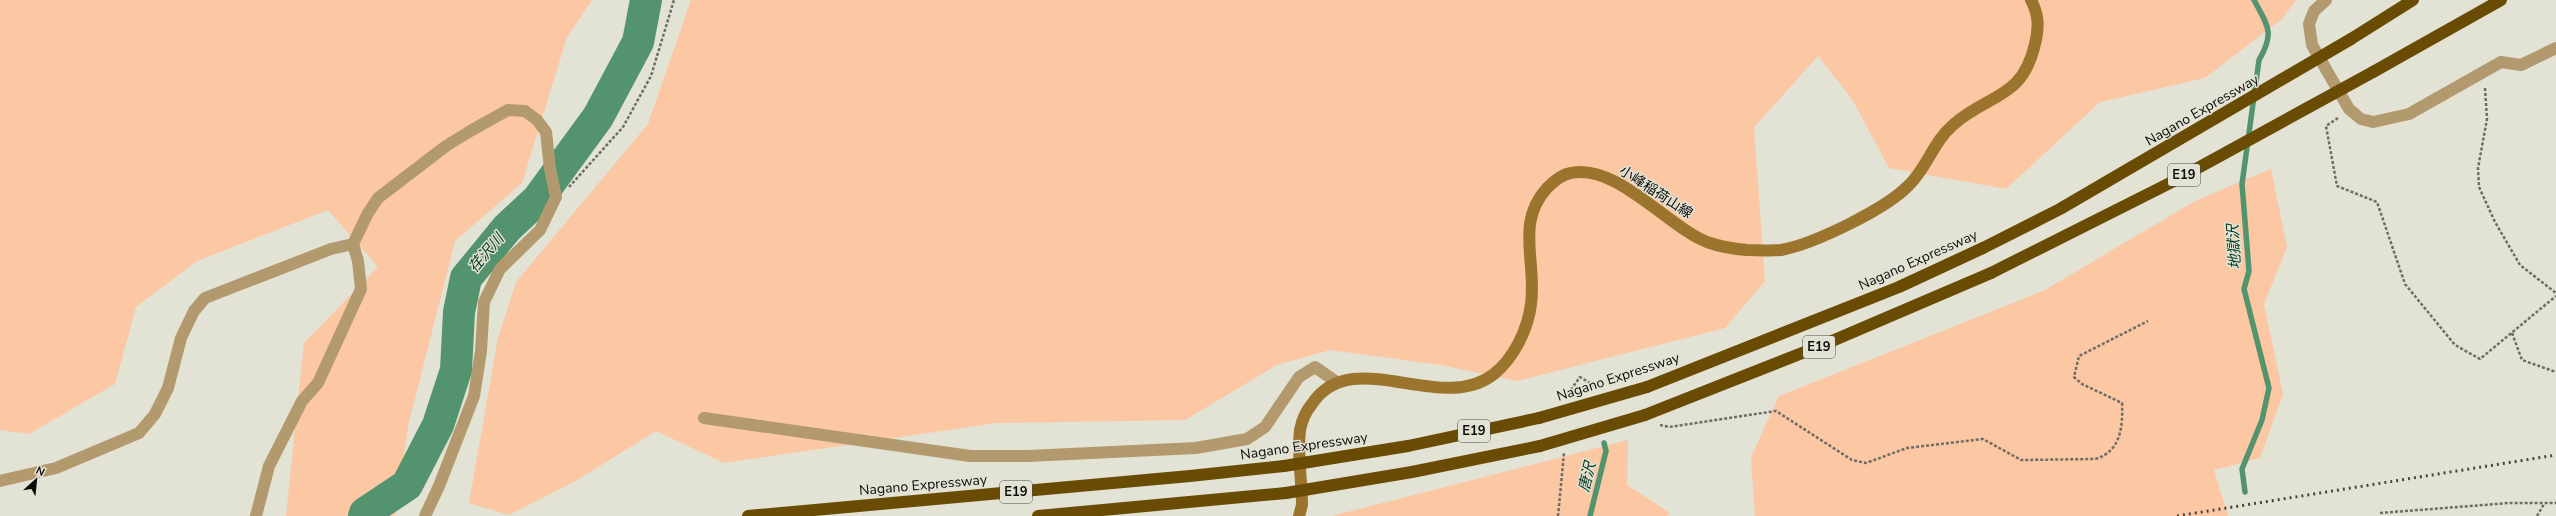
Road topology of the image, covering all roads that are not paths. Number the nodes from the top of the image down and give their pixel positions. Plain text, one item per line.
1 (2031, 0) edge
2 (2326, 0) edge
3 (2413, 0) edge
4 (2501, 0) edge
5 (2556, 48) edge
6 (353, 244) junction
7 (1335, 381) junction
8 (704, 418) dead end
9 (0, 481) edge
10 (256, 516) edge
11 (425, 516) edge
12 (748, 516) edge
13 (1038, 516) edge
14 (1299, 516) edge

1 - 7 main road, 小峰稲荷山線
2 - 5 street
3 - 12 highway, Nagano Expressway / E19, bridge
4 - 13 highway, E19, bridge
6 - 9 street
6 - 10 street
6 - 11 street
7 - 8 street
7 - 14 main road

